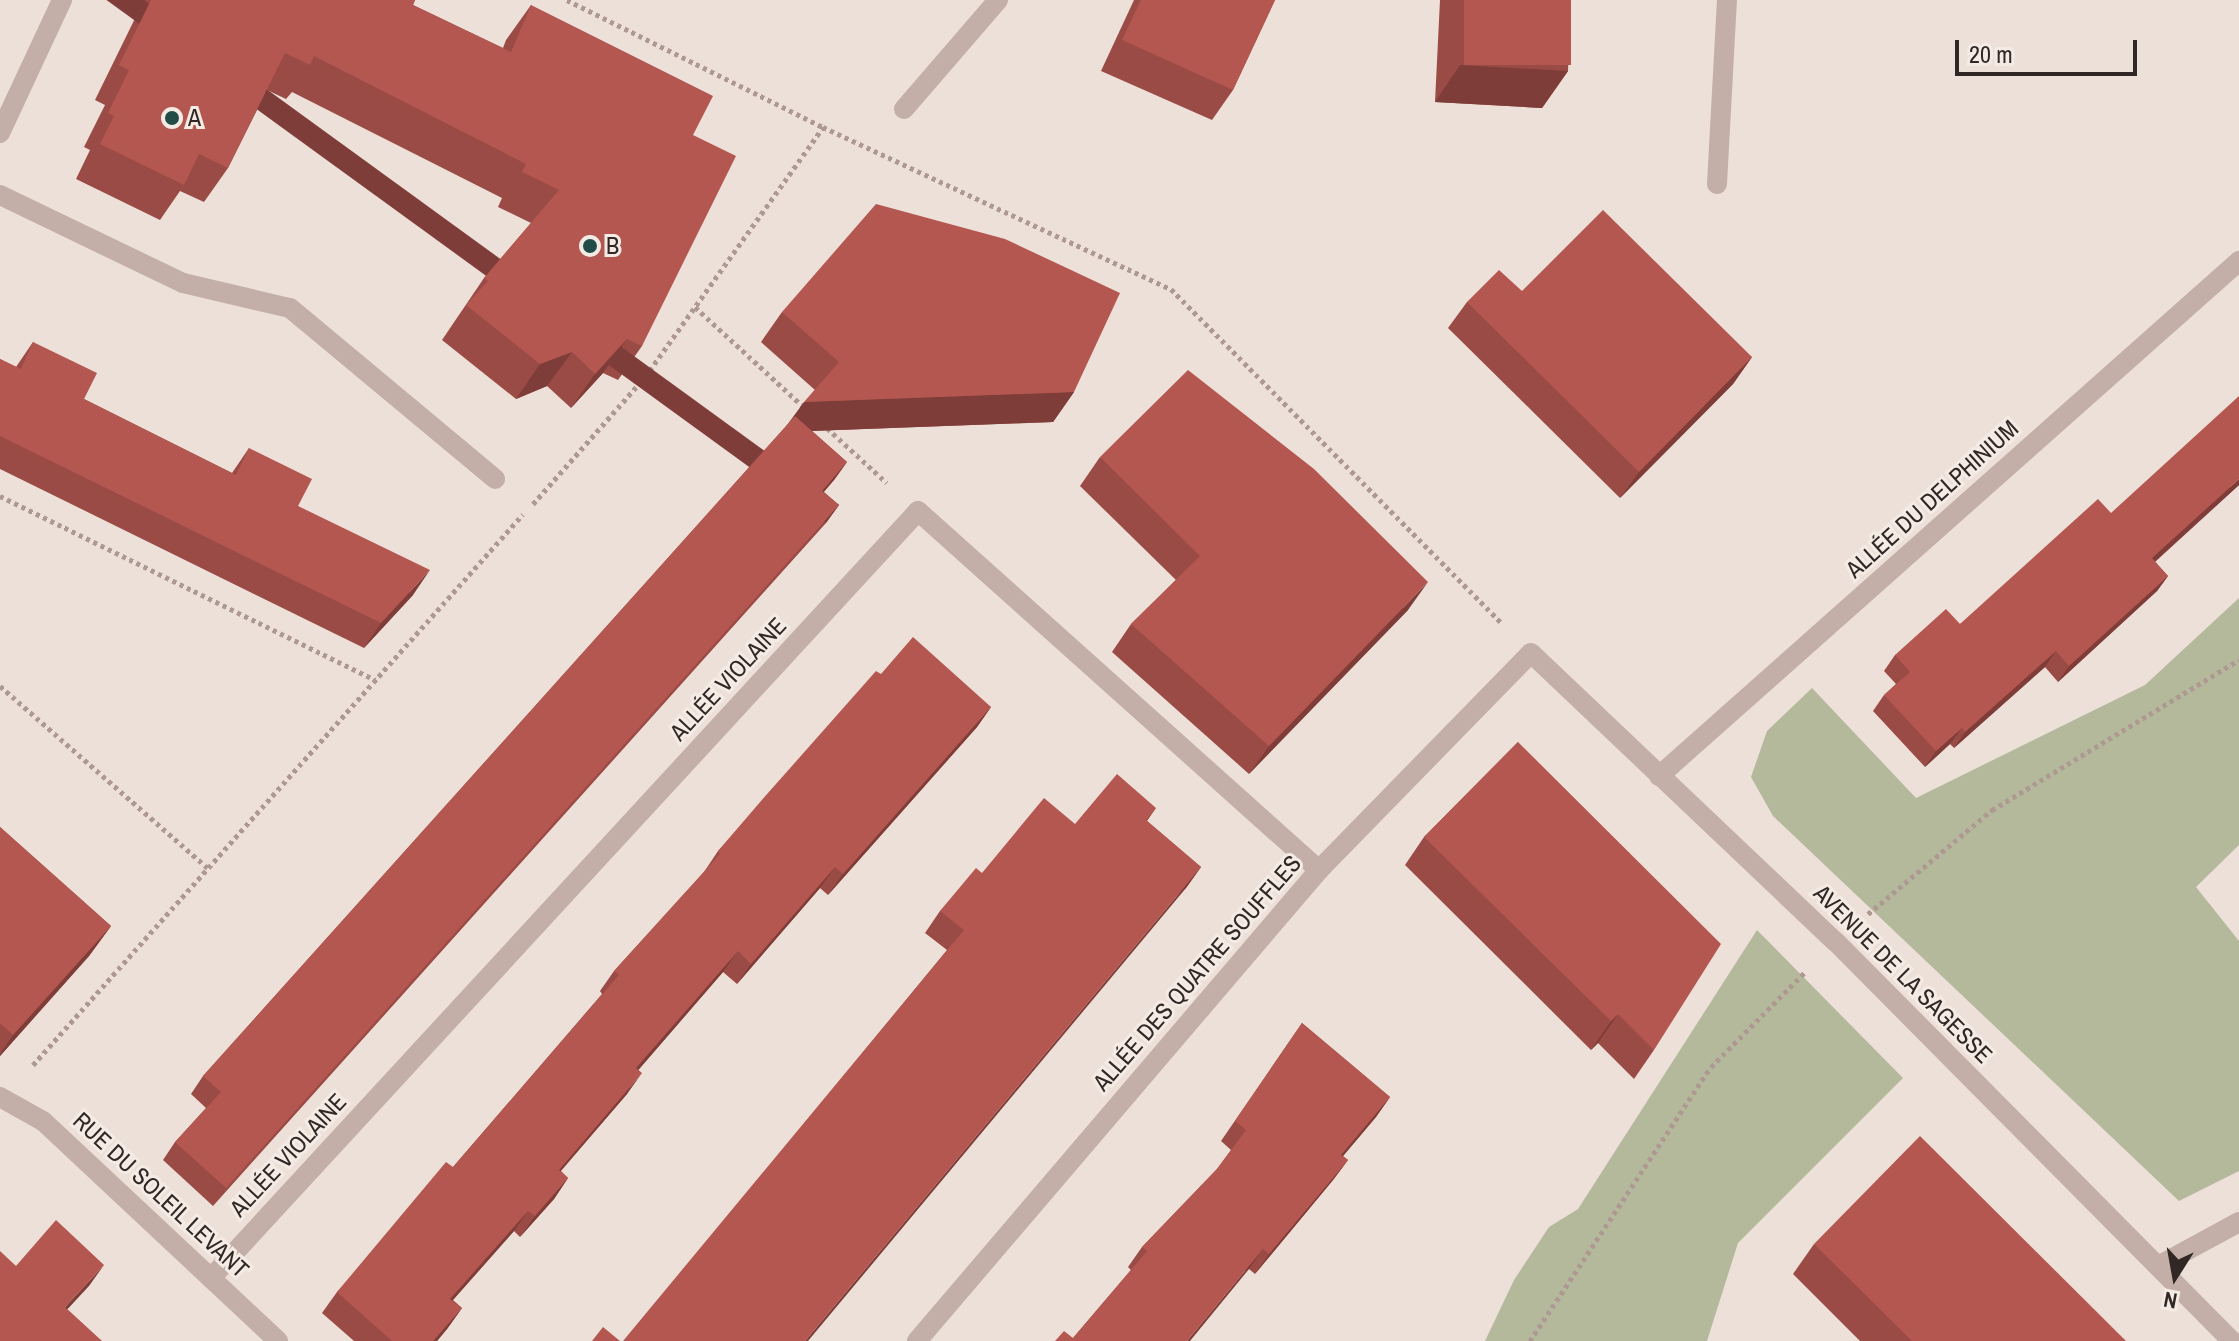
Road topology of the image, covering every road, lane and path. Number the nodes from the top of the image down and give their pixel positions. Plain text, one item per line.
1 (62, 0) edge
2 (567, 0) edge
3 (998, 0) edge
4 (1727, 0) edge
5 (904, 109) dead end
6 (823, 127) junction
7 (0, 133) edge
8 (1717, 184) dead end
9 (0, 195) edge
10 (2239, 261) edge
11 (695, 307) junction
12 (812, 414) edge
13 (824, 425) edge
14 (495, 479) dead end
15 (0, 496) edge
16 (918, 511) junction
17 (1531, 653) junction
18 (375, 680) junction
19 (0, 686) edge
20 (1659, 776) junction
21 (208, 868) junction
22 (1319, 870) junction
23 (1, 1098) edge
24 (2239, 1222) edge
25 (2158, 1266) junction
26 (211, 1278) junction
27 (278, 1341) edge
28 (917, 1341) edge
29 (2232, 1341) edge

1 - 7 street
2 - 6 path
3 - 5 street
4 - 8 street
6 - 11 path
6 - 17 path
9 - 14 street
10 - 20 street, ALLÉE DU DELPHINIUM
11 - 12 path
11 - 18 path
13 - 16 path
15 - 18 path
16 - 22 street
16 - 26 street, ALLÉE VIOLAINE
17 - 20 street, AVENUE DE LA SAGESSE
17 - 22 street, ALLÉE DES QUATRE SOUFFLES
18 - 21 path
19 - 21 path
20 - 25 street, AVENUE DE LA SAGESSE
21 - 23 path
22 - 28 street, ALLÉE DES QUATRE SOUFFLES
23 - 26 street, RUE DU SOLEIL LEVANT
24 - 25 street
25 - 29 street, AVENUE DE LA SAGESSE
26 - 27 street, RUE DU SOLEIL LEVANT

